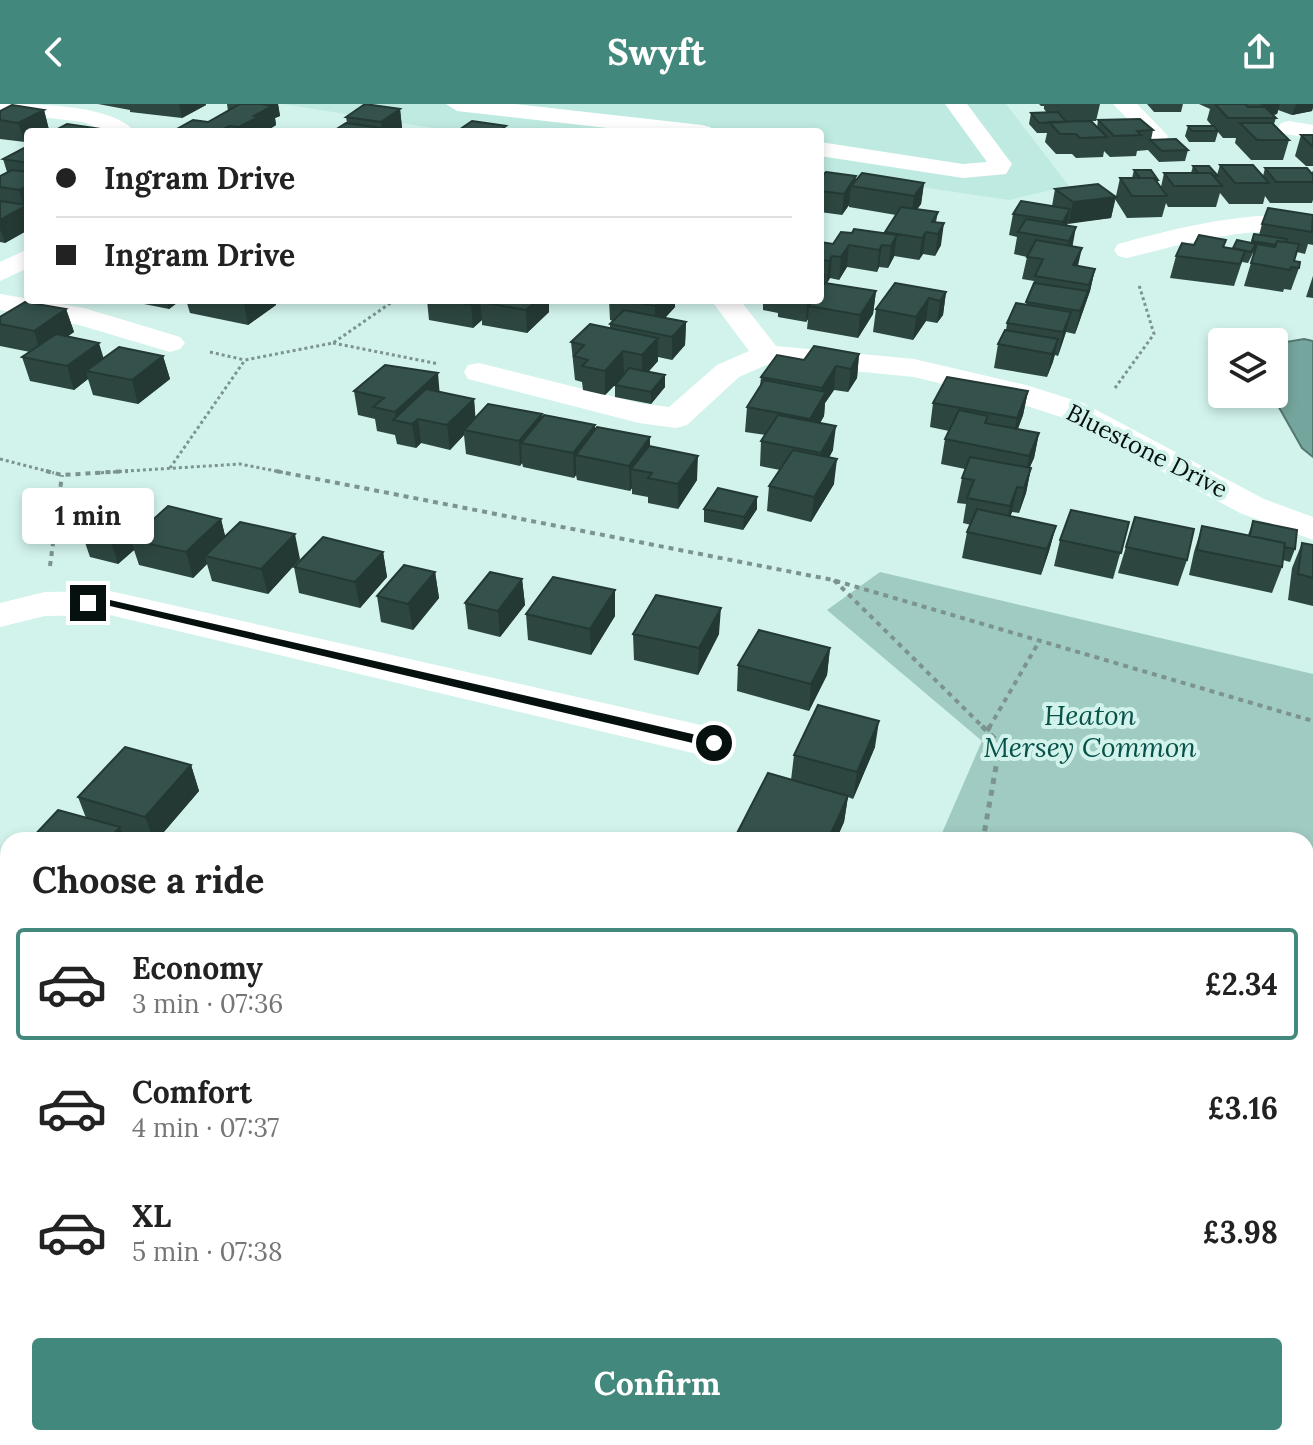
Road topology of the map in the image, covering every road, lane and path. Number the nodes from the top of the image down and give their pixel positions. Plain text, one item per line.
1 (457, 104) edge
2 (956, 104) edge
3 (1124, 104) edge
4 (0, 105) edge
5 (717, 109) dead end
6 (120, 128) edge
7 (665, 128) edge
8 (703, 128) edge
9 (1119, 128) edge
10 (1289, 128) dead end
11 (1313, 132) edge
12 (824, 150) edge
13 (1313, 224) edge
14 (1127, 250) joint
15 (24, 259) edge
16 (0, 273) edge
17 (0, 302) edge
18 (389, 304) edge
19 (728, 304) edge
20 (170, 343) dead end
21 (333, 343) junction
22 (767, 354) junction
23 (479, 372) joint
24 (1091, 420) junction
25 (0, 459) edge
26 (170, 468) junction
27 (62, 475) junction
28 (1313, 529) edge
29 (833, 580) junction
30 (45, 604) junction
31 (0, 615) edge
32 (1040, 640) junction
33 (1313, 721) edge
34 (987, 731) junction
35 (714, 743) dead end
36 (984, 832) edge

1 - 7 street
2 - 12 street
3 - 9 street
4 - 6 street
5 - 8 street
10 - 11 street
13 - 14 street
14 - 24 path
15 - 16 street
17 - 20 street
18 - 21 path
19 - 22 street
21 - 23 path
21 - 26 path
22 - 23 street, Bluestone Drive
22 - 24 street, Bluestone Drive
24 - 28 street, Bluestone Drive
25 - 27 path
26 - 27 path
26 - 29 path
27 - 30 path
29 - 32 path
29 - 34 path
30 - 31 street
30 - 35 street
32 - 33 path
32 - 34 path
34 - 36 path

